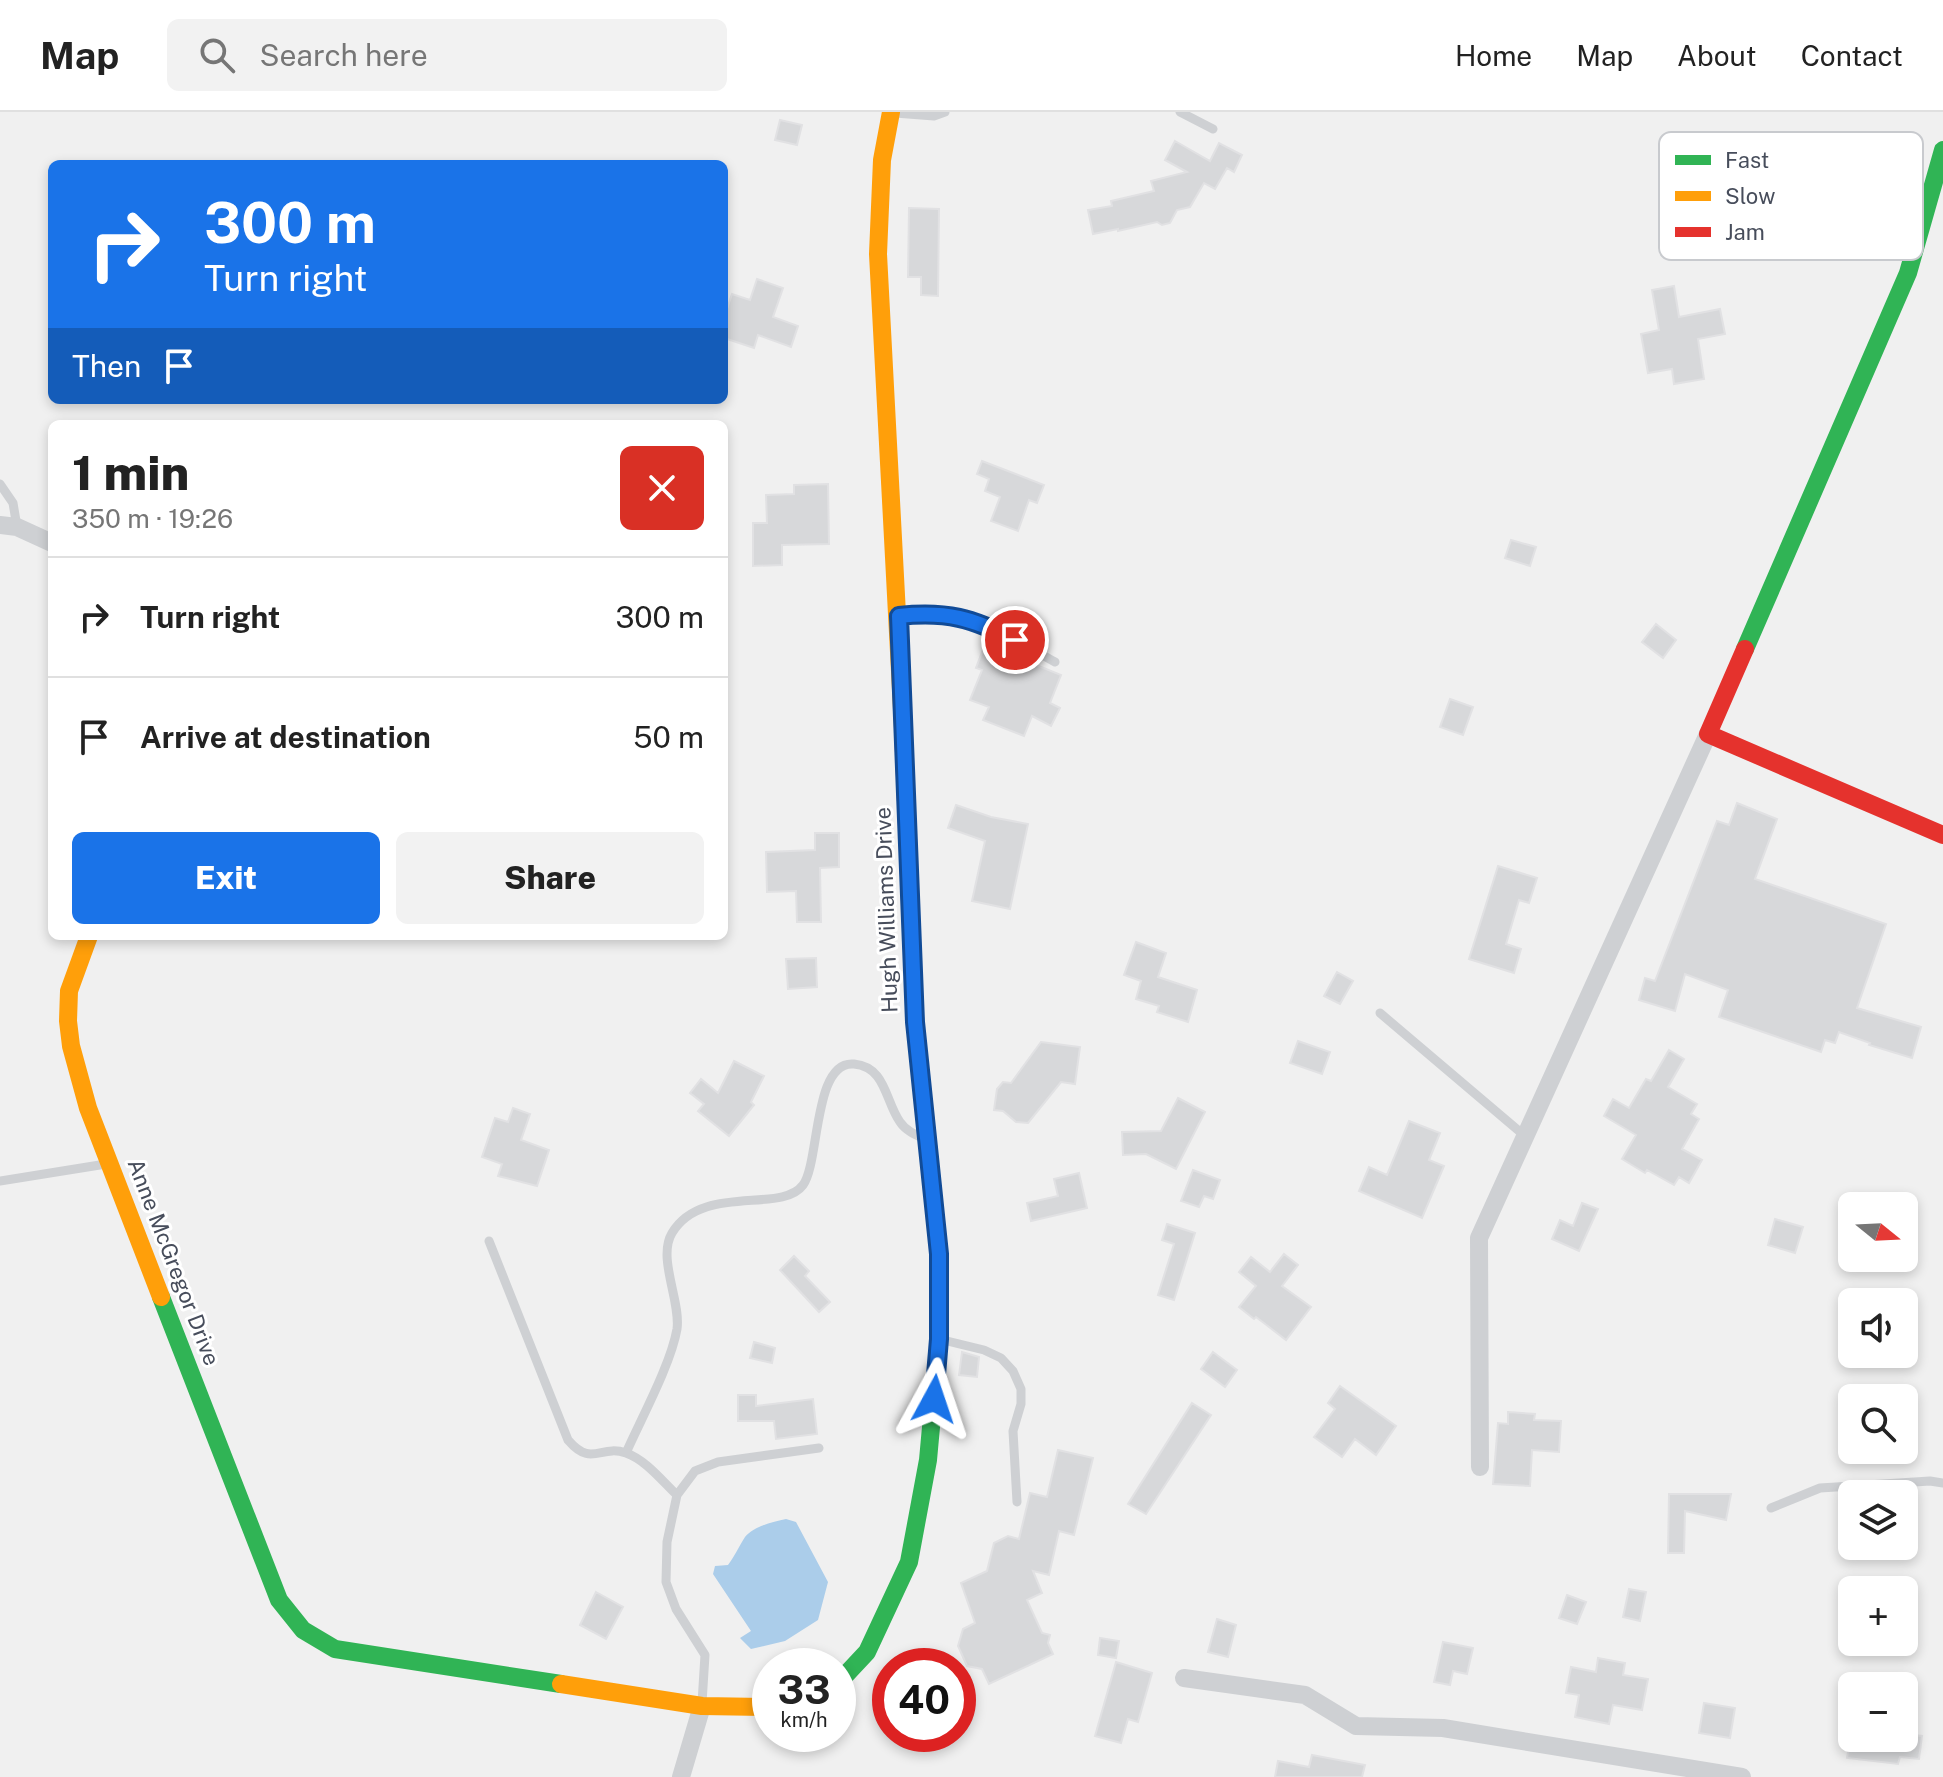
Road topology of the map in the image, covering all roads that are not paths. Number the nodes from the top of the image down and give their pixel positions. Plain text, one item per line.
1 (891, 112) edge
2 (945, 112) edge
3 (1180, 112) edge
4 (1213, 129) dead end
5 (1943, 150) edge
6 (1923, 220) edge
7 (1912, 260) edge
8 (0, 484) edge
9 (8, 526) edge
10 (48, 541) edge
11 (899, 616) junction
12 (1055, 662) dead end
13 (1708, 734) junction
14 (1943, 835) edge
15 (87, 940) edge
16 (1380, 1013) dead end
17 (1525, 1136) junction
18 (927, 1141) junction
19 (110, 1163) junction
20 (0, 1181) edge
21 (489, 1241) dead end
22 (939, 1339) junction
23 (819, 1448) dead end
24 (626, 1453) junction
25 (1480, 1467) dead end
26 (1943, 1483) edge
27 (677, 1495) junction
28 (1017, 1502) dead end
29 (1771, 1508) dead end
30 (856, 1664) edge
31 (1184, 1678) dead end
32 (702, 1706) junction
33 (752, 1707) edge
34 (681, 1777) edge
35 (1742, 1777) edge

1 - 2 lane
1 - 11 street, Hugh Williams Drive
3 - 4 lane
5 - 6 street
7 - 13 street
8 - 9 lane
9 - 10 street
11 - 12 lane
11 - 18 street, Hugh Williams Drive
13 - 14 street
13 - 17 street
15 - 19 street, Anne McGregor Drive
16 - 17 lane
17 - 25 street
18 - 22 street, Hugh Williams Drive
18 - 24 lane
19 - 20 lane
19 - 32 street, Anne McGregor Drive
21 - 24 lane
22 - 28 lane
22 - 30 street, Hugh Williams Drive
23 - 27 lane
24 - 27 lane
26 - 29 lane
27 - 32 lane
31 - 35 street
32 - 33 street
32 - 34 street

